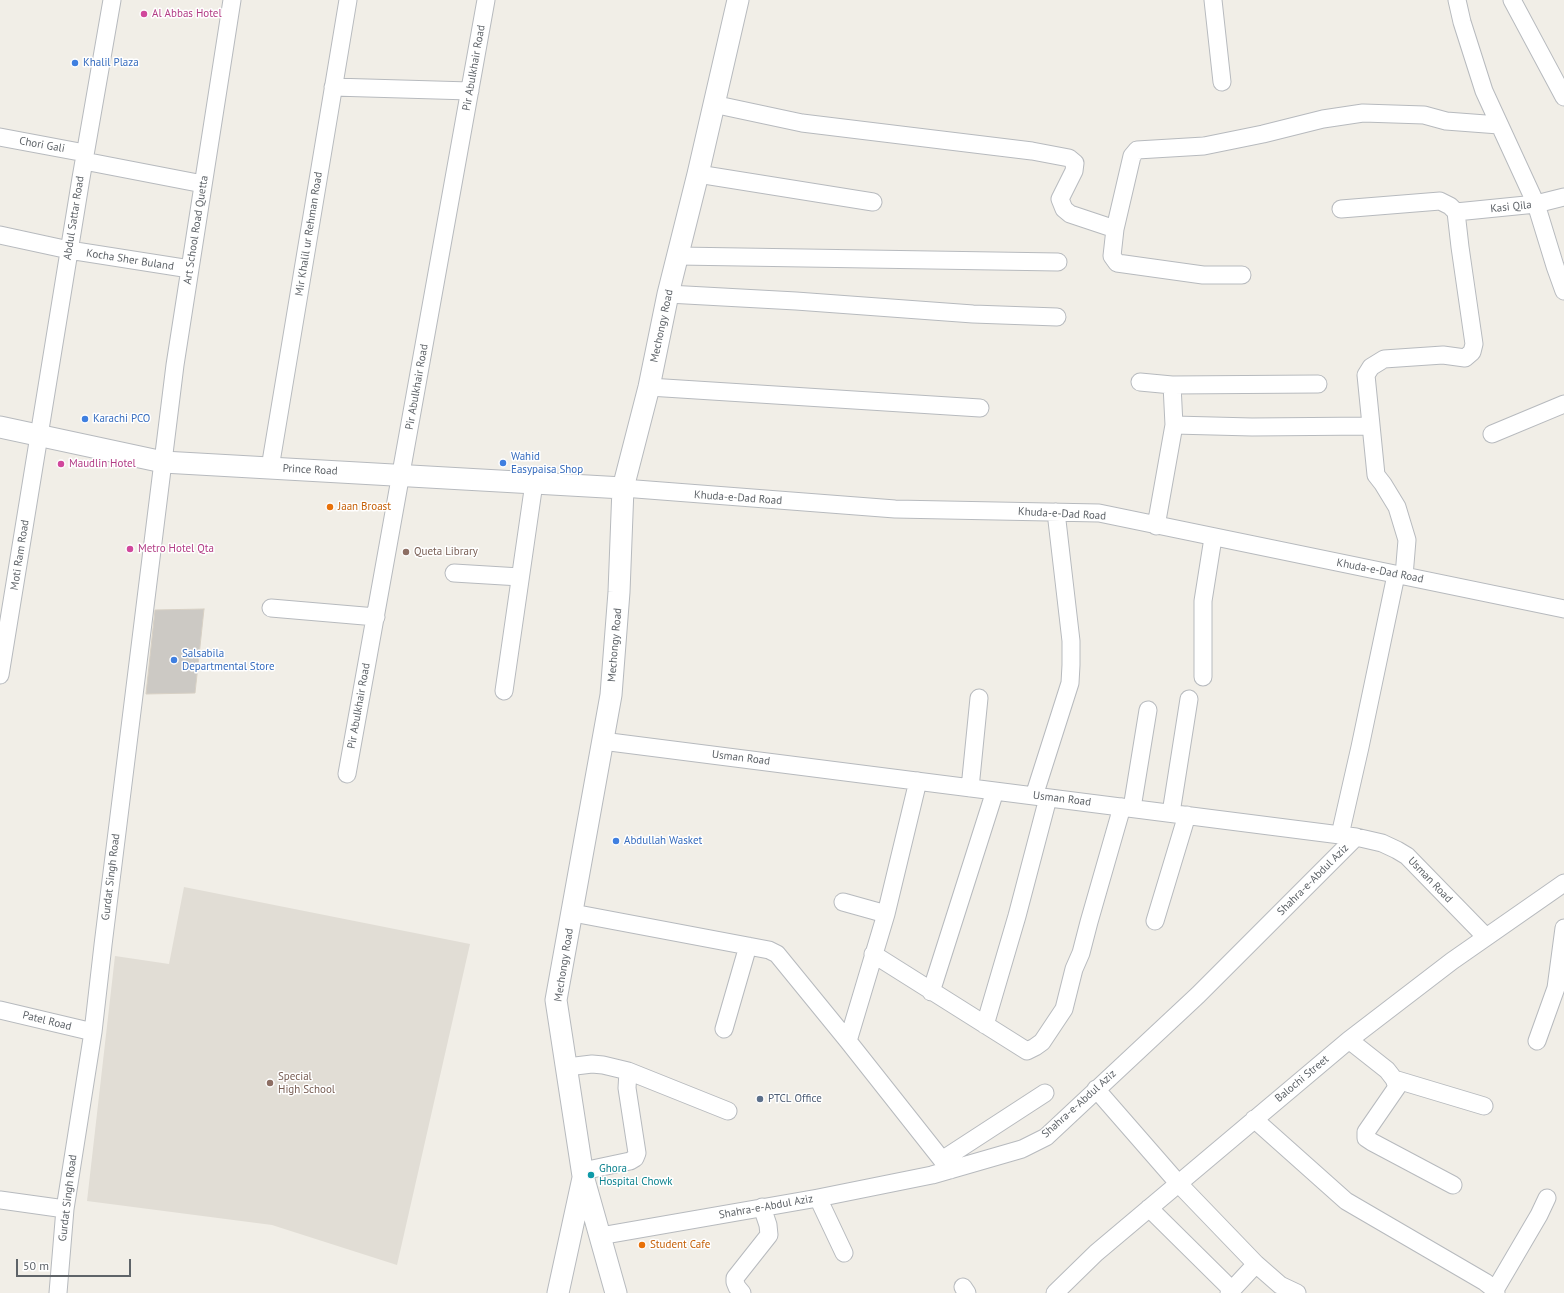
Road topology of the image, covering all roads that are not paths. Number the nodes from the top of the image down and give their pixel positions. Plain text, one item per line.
1 (112, 0) edge
2 (232, 0) edge
3 (348, 0) edge
4 (486, 0) edge
5 (738, 0) edge
6 (1213, 0) edge
7 (1457, 0) edge
8 (1512, 0) edge
9 (1222, 82) dead end
10 (334, 87) junction
11 (470, 91) junction
12 (1564, 97) edge
13 (713, 104) junction
14 (1499, 124) junction
15 (0, 137) edge
16 (84, 157) junction
17 (698, 174) junction
18 (203, 184) junction
19 (1564, 197) edge
20 (873, 202) dead end
21 (1536, 204) junction
22 (1341, 209) dead end
23 (1456, 212) junction
24 (1115, 229) junction
25 (0, 236) edge
26 (69, 250) junction
27 (678, 256) junction
28 (1058, 262) dead end
29 (190, 269) junction
30 (1242, 274) dead end
31 (1564, 291) edge
32 (668, 294) junction
33 (1057, 317) dead end
34 (1140, 382) dead end
35 (1318, 384) dead end
36 (1172, 385) junction
37 (649, 387) junction
38 (1564, 404) edge
39 (980, 408) dead end
40 (1174, 425) junction
41 (1371, 426) junction
42 (0, 427) edge
43 (1492, 434) dead end
44 (40, 436) junction
45 (164, 462) junction
46 (270, 468) junction
47 (402, 476) junction
48 (534, 483) junction
49 (622, 488) junction
50 (1056, 512) junction
51 (1156, 526) junction
52 (1213, 538) junction
53 (454, 573) dead end
54 (1400, 575) junction
55 (520, 577) junction
56 (271, 608) dead end
57 (1564, 609) edge
58 (376, 617) junction
59 (0, 675) edge
60 (1204, 677) dead end
61 (504, 691) dead end
62 (979, 698) dead end
63 (1189, 699) dead end
64 (1148, 710) dead end
65 (602, 741) junction
66 (347, 774) dead end
67 (918, 781) junction
68 (970, 788) junction
69 (995, 791) junction
70 (1041, 797) junction
71 (1127, 808) junction
72 (1179, 814) junction
73 (1348, 836) junction
74 (1564, 883) edge
75 (843, 902) dead end
76 (572, 913) junction
77 (886, 914) junction
78 (1155, 921) dead end
79 (1564, 928) edge
80 (1486, 937) junction
81 (748, 946) junction
82 (873, 954) junction
83 (931, 992) junction
84 (0, 1010) edge
85 (985, 1025) junction
86 (724, 1029) dead end
87 (93, 1032) junction
88 (1349, 1040) junction
89 (848, 1041) junction
90 (1537, 1041) dead end
91 (567, 1067) junction
92 (628, 1071) junction
93 (1394, 1079) junction
94 (1096, 1089) junction
95 (1045, 1093) dead end
96 (1484, 1106) dead end
97 (728, 1111) dead end
98 (1254, 1119) junction
99 (946, 1165) junction
100 (583, 1173) junction
101 (1178, 1183) junction
102 (1453, 1185) dead end
103 (818, 1198) junction
104 (1547, 1198) dead end
105 (0, 1200) edge
106 (762, 1206) junction
107 (1149, 1208) junction
108 (65, 1209) junction
109 (600, 1236) junction
110 (844, 1253) dead end
111 (1256, 1264) junction
112 (1065, 1289) edge
113 (1230, 1291) edge
114 (1495, 1292) edge
115 (58, 1293) edge
116 (558, 1293) edge
117 (616, 1293) edge
118 (742, 1293) edge
119 (1297, 1293) edge

1 - 16 street, Abdul Sattar Road
2 - 18 street, Art School Road Quetta
3 - 10 street, Mir Khalil ur Rehman Road
4 - 11 street, Pir Abulkhair Road
5 - 13 street, Mechongy Road
6 - 9 street
7 - 14 street
8 - 12 street
10 - 11 street
10 - 46 street, Mir Khalil ur Rehman Road
11 - 47 street, Pir Abulkhair Road
13 - 17 street, Mechongy Road
13 - 24 street
14 - 21 street
14 - 24 street
15 - 16 street, Chori Gali
16 - 18 street, Chori Gali
16 - 26 street, Abdul Sattar Road
17 - 20 street
17 - 27 street, Mechongy Road
18 - 29 street, Art School Road Quetta
19 - 21 street, Kasi Qila
21 - 23 street, Kasi Qila
21 - 31 street
22 - 23 street
23 - 41 street
24 - 30 street
25 - 26 street, Kocha Sher Buland
26 - 29 street, Kocha Sher Buland
26 - 44 street, Abdul Sattar Road
27 - 28 street
27 - 32 street, Mechongy Road
29 - 45 street, Art School Road Quetta
32 - 33 street
32 - 37 street, Mechongy Road
34 - 36 street
35 - 36 street
36 - 40 street
37 - 39 street
37 - 49 street, Mechongy Road
38 - 43 street
40 - 41 street
40 - 51 street
41 - 54 street
42 - 44 street, Prince Road
44 - 45 street, Prince Road
44 - 59 street, Moti Ram Road
45 - 46 street, Prince Road
45 - 87 street, Gurdat Singh Road
46 - 47 street, Prince Road
47 - 48 street, Prince Road
47 - 58 street, Pir Abulkhair Road
48 - 49 street, Prince Road
48 - 55 street
49 - 50 street, Khuda-e-Dad Road
49 - 65 street, Mechongy Road
50 - 51 street, Khuda-e-Dad Road
50 - 70 street
51 - 52 street, Khuda-e-Dad Road
52 - 54 street, Khuda-e-Dad Road
52 - 60 street
53 - 55 street
54 - 57 street, Khuda-e-Dad Road
54 - 73 street
55 - 61 street
56 - 58 street
58 - 66 street, Pir Abulkhair Road
62 - 68 street
63 - 72 street
64 - 71 street
65 - 67 street, Usman Road
65 - 76 street, Mechongy Road
67 - 68 street, Usman Road
67 - 77 street
68 - 69 street, Usman Road
69 - 70 street, Usman Road
69 - 83 street
70 - 71 street, Usman Road
70 - 85 street
71 - 72 street, Usman Road
71 - 85 street
72 - 73 street, Usman Road
72 - 78 street
73 - 80 street, Usman Road
73 - 94 street, Shahra-e-Abdul Aziz
74 - 80 street, Balochi Street
75 - 77 street
76 - 81 street
76 - 91 street, Mechongy Road
77 - 82 street
79 - 90 street
80 - 88 street, Balochi Street
81 - 86 street
81 - 89 street
82 - 83 street
82 - 89 street
83 - 85 street
84 - 87 street, Patel Road
87 - 108 street, Gurdat Singh Road
88 - 93 street
88 - 98 street, Balochi Street
89 - 99 street
91 - 92 street
91 - 100 street, Mechongy Road
92 - 97 street
92 - 100 street
93 - 96 street
93 - 102 street
94 - 99 street, Shahra-e-Abdul Aziz
94 - 101 street
95 - 99 street
98 - 101 street, Balochi Street
98 - 114 street
99 - 103 street, Shahra-e-Abdul Aziz
100 - 109 street, Mechongy Road
100 - 116 street
101 - 107 street, Balochi Street
101 - 111 street
103 - 106 street, Shahra-e-Abdul Aziz
103 - 110 street
104 - 114 street
105 - 108 street
106 - 109 street, Shahra-e-Abdul Aziz
106 - 118 street
107 - 112 street, Balochi Street
107 - 113 street
108 - 115 street, Gurdat Singh Road
109 - 117 street, Mechongy Road
111 - 113 street
111 - 119 street

